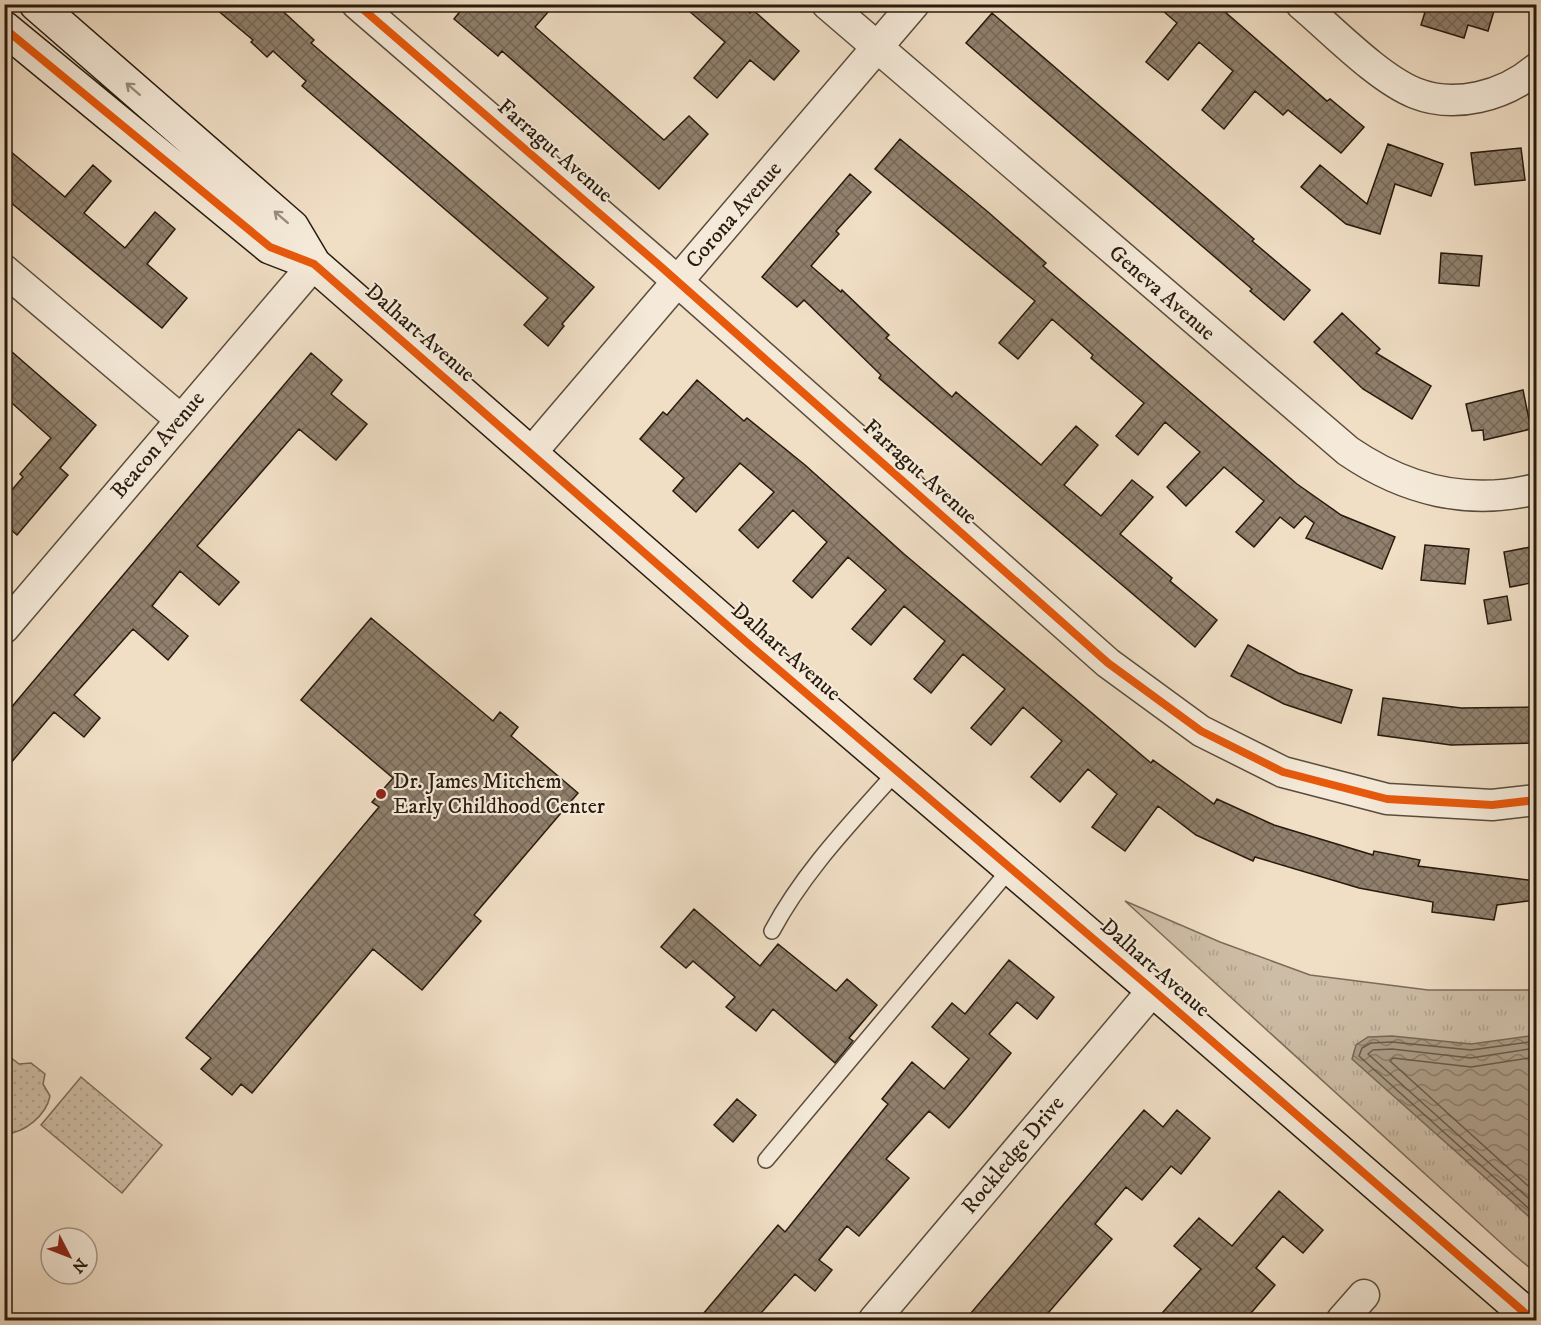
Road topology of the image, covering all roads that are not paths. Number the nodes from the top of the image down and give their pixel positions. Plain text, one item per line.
1 (36, 4) edge
2 (357, 4) edge
3 (827, 4) edge
4 (914, 4) edge
5 (1301, 4) edge
6 (4, 28) edge
7 (877, 48) junction
8 (1536, 69) edge
9 (314, 264) junction
10 (4, 270) edge
11 (677, 280) junction
12 (180, 419) junction
13 (531, 453) junction
14 (1536, 489) edge
15 (4, 627) edge
16 (897, 771) junction
17 (1536, 800) edge
18 (1011, 868) junction
19 (772, 931) dead end
20 (1153, 990) junction
21 (766, 1160) dead end
22 (1364, 1295) dead end
23 (874, 1320) edge
24 (1342, 1320) edge
25 (1533, 1320) edge

9 -> 1 main road, Dalhart Avenue
2 - 11 street, Farragut Avenue
3 - 7 street, Geneva Avenue
4 - 7 street, Corona Avenue
5 - 8 street
6 - 9 main road, Dalhart Avenue
7 - 11 street, Corona Avenue
7 - 14 street, Geneva Avenue
9 - 12 street, Beacon Avenue
9 - 13 main road, Dalhart Avenue
10 - 12 street
11 - 13 street, Corona Avenue
11 - 17 street, Farragut Avenue
12 - 15 street, Beacon Avenue
13 - 16 main road, Dalhart Avenue
16 - 18 main road, Dalhart Avenue
16 - 19 lane
18 - 20 main road, Dalhart Avenue
18 - 21 lane
20 - 23 street, Rockledge Drive
20 - 25 main road, Dalhart Avenue
22 - 24 street

